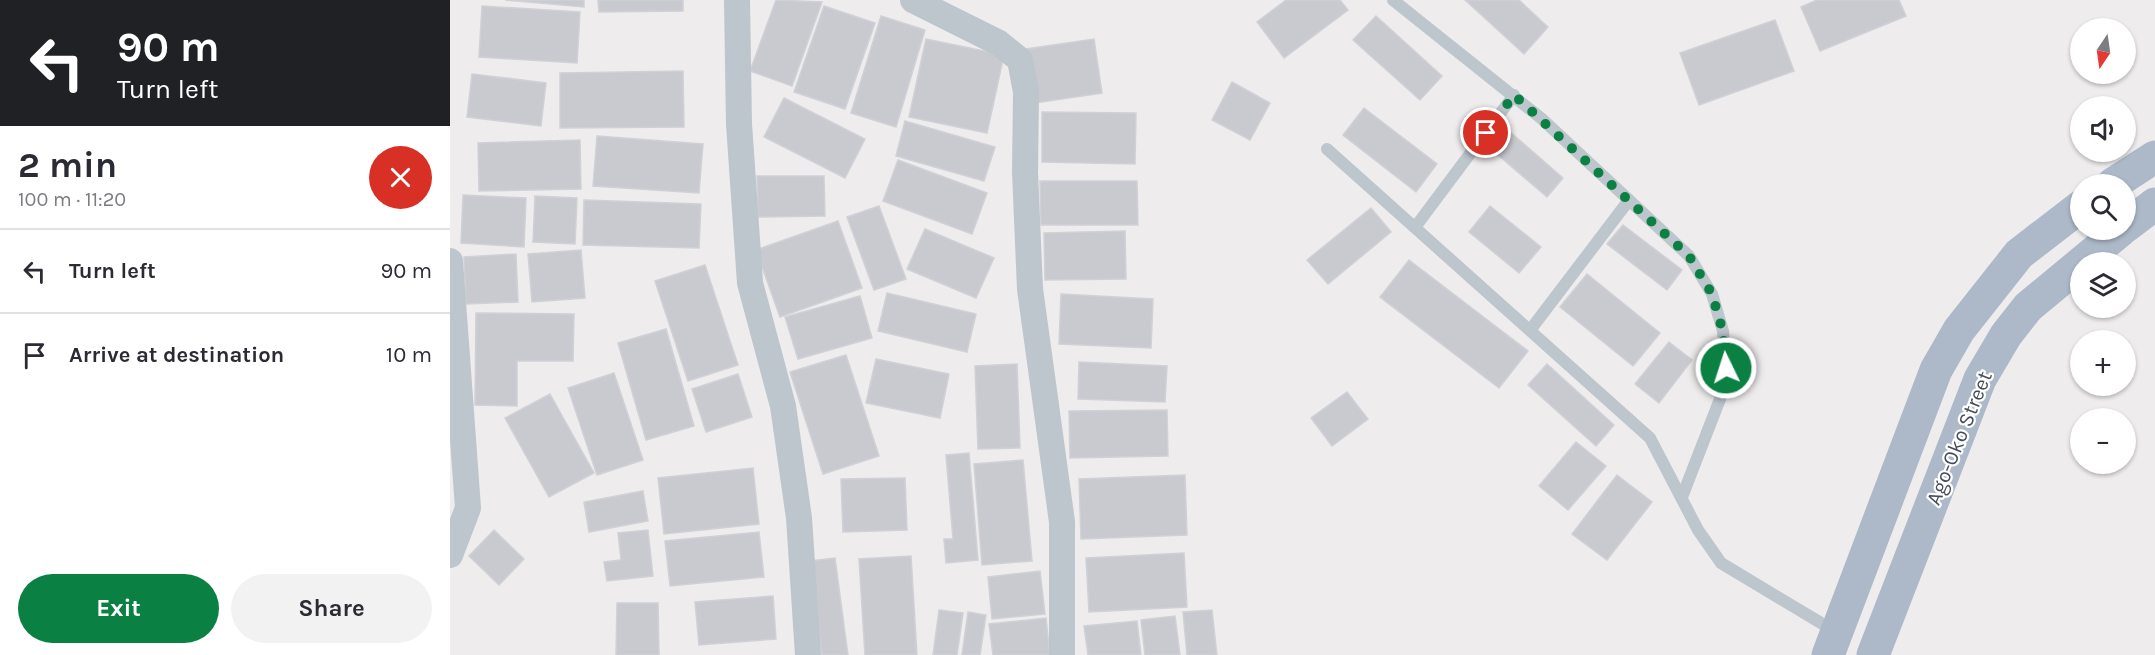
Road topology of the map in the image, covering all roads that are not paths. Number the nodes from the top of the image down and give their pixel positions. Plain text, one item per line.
1 (737, 0) edge
2 (913, 0) edge
3 (1393, 0) edge
4 (1514, 95) junction
5 (1327, 149) dead end
6 (2155, 157) edge
7 (2129, 174) edge
8 (1629, 200) junction
9 (2155, 204) edge
10 (2070, 215) edge
11 (2136, 218) edge
12 (1416, 226) junction
13 (2109, 240) edge
14 (450, 261) edge
15 (1531, 329) junction
16 (1682, 497) junction
17 (450, 555) edge
18 (1832, 644) edge
19 (808, 655) edge
20 (1062, 655) edge
21 (1873, 655) edge

1 - 19 street
2 - 20 street
3 - 4 lane
4 - 8 lane
4 - 12 lane
5 - 12 lane
6 - 7 main road
8 - 15 lane
8 - 16 lane
9 - 11 main road
10 - 18 main road
12 - 15 lane
13 - 21 main road, Ago-Oko Street
14 - 17 street
15 - 16 lane
16 - 18 lane

